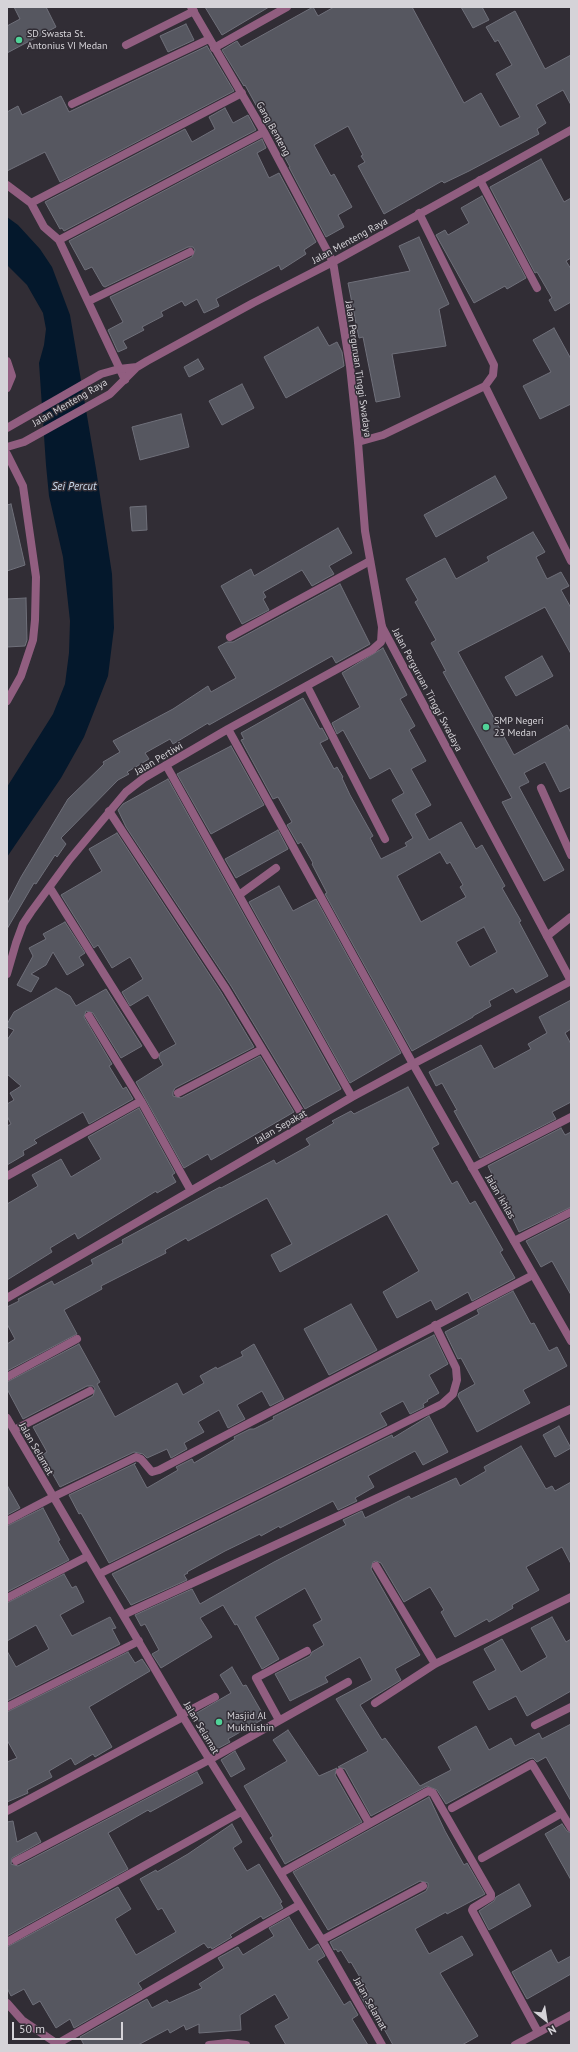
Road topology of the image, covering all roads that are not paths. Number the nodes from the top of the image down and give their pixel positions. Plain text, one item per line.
1 (287, 7) edge
2 (193, 9) edge
3 (209, 39) junction
4 (126, 45) dead end
5 (214, 48) junction
6 (242, 93) junction
7 (72, 104) dead end
8 (571, 130) edge
9 (264, 132) junction
10 (480, 180) junction
11 (7, 184) edge
12 (31, 204) junction
13 (419, 213) junction
14 (59, 240) junction
15 (190, 252) dead end
16 (333, 262) junction
17 (537, 288) dead end
18 (89, 301) junction
19 (7, 361) edge
20 (137, 367) junction
21 (119, 369) junction
22 (125, 380) junction
23 (486, 386) junction
24 (7, 388) edge
25 (7, 428) edge
26 (358, 442) junction
27 (7, 447) edge
28 (7, 454) edge
29 (370, 561) junction
30 (571, 561) edge
31 (382, 627) junction
32 (230, 637) dead end
33 (307, 686) junction
34 (7, 701) edge
35 (228, 729) junction
36 (166, 765) junction
37 (541, 788) dead end
38 (109, 811) junction
39 (385, 839) dead end
40 (571, 856) edge
41 (276, 868) dead end
42 (50, 888) junction
43 (239, 895) junction
44 (571, 916) edge
45 (547, 936) junction
46 (7, 974) edge
47 (571, 981) edge
48 (89, 1016) dead end
49 (262, 1049) junction
50 (155, 1055) dead end
51 (413, 1064) junction
52 (178, 1093) dead end
53 (352, 1097) junction
54 (141, 1101) junction
55 (571, 1116) edge
56 (307, 1123) junction
57 (472, 1168) junction
58 (7, 1176) edge
59 (191, 1191) junction
60 (571, 1212) edge
61 (514, 1241) junction
62 (533, 1275) junction
63 (7, 1298) edge
64 (435, 1326) junction
65 (77, 1339) dead end
66 (571, 1340) edge
67 (7, 1377) edge
68 (90, 1391) dead end
69 (571, 1409) edge
70 (7, 1418) edge
71 (14, 1430) junction
72 (53, 1497) junction
73 (7, 1522) edge
74 (88, 1556) junction
75 (376, 1566) dead end
76 (98, 1574) junction
77 (571, 1597) edge
78 (7, 1598) edge
79 (123, 1615) junction
80 (139, 1640) junction
81 (307, 1651) dead end
82 (435, 1664) junction
83 (348, 1682) dead end
84 (214, 1697) dead end
85 (375, 1703) dead end
86 (7, 1707) edge
87 (571, 1707) edge
88 (182, 1716) junction
89 (279, 1720) junction
90 (535, 1725) dead end
91 (209, 1760) junction
92 (340, 1772) dead end
93 (452, 1808) dead end
94 (7, 1811) edge
95 (241, 1812) junction
96 (562, 1813) junction
97 (369, 1823) junction
98 (571, 1828) edge
99 (482, 1858) dead end
100 (16, 1861) dead end
101 (281, 1873) junction
102 (423, 1886) dead end
103 (299, 1904) junction
104 (322, 1940) junction
105 (7, 1942) edge
106 (7, 2002) edge
107 (571, 2015) edge
108 (538, 2032) junction
109 (58, 2044) edge
110 (209, 2045) edge
111 (246, 2045) edge
112 (382, 2045) edge
113 (515, 2045) edge

1 - 5 street
2 - 3 street, Gang Benteng
2 - 4 street
3 - 5 street, Gang Benteng
3 - 7 street
5 - 6 street, Gang Benteng
6 - 9 street, Gang Benteng
6 - 12 street
8 - 10 street, Jalan Menteng Raya
9 - 14 street
9 - 16 street, Gang Benteng
10 - 13 street, Jalan Menteng Raya
10 - 17 street
11 - 12 street
12 - 14 street
13 - 16 street, Jalan Menteng Raya
13 - 23 street
14 - 18 street
15 - 18 street
16 - 20 street, Jalan Menteng Raya
16 - 26 street, Jalan Perguruan Tinggi Swadaya
18 - 21 street
19 - 24 street
20 - 21 street, Jalan Menteng Raya
20 - 22 street, Jalan Menteng Raya
21 - 22 street
21 - 25 street, Jalan Menteng Raya
22 - 27 street, Jalan Menteng Raya
23 - 26 street
23 - 30 street
26 - 29 street, Jalan Perguruan Tinggi Swadaya
28 - 34 street
29 - 31 street, Jalan Perguruan Tinggi Swadaya
29 - 32 street
31 - 33 street, Jalan Pertiwi
31 - 45 street, Jalan Perguruan Tinggi Swadaya
33 - 35 street, Jalan Pertiwi
33 - 39 street
35 - 36 street, Jalan Pertiwi
35 - 51 street, Jalan Ikhlas
36 - 38 street, Jalan Pertiwi
36 - 43 street
37 - 40 street
38 - 42 street, Jalan Pertiwi
38 - 49 street
41 - 43 street
42 - 46 street, Jalan Pertiwi
42 - 50 street
43 - 53 street
44 - 45 street
45 - 47 street, Jalan Perguruan Tinggi Swadaya
47 - 51 street, Jalan Sepakat
48 - 54 street
49 - 52 street
49 - 56 street
51 - 53 street, Jalan Sepakat
51 - 57 street, Jalan Ikhlas
53 - 56 street, Jalan Sepakat
54 - 58 street
54 - 59 street
55 - 57 street
56 - 59 street, Jalan Sepakat
57 - 61 street, Jalan Ikhlas
59 - 63 street, Jalan Sepakat
60 - 61 street
61 - 62 street, Jalan Ikhlas
62 - 64 street
62 - 66 street, Jalan Ikhlas
64 - 72 street
64 - 76 street
65 - 67 street
68 - 71 street
69 - 79 street
70 - 71 street, Jalan Selamat
71 - 72 street, Jalan Selamat
72 - 73 street
72 - 74 street, Jalan Selamat
74 - 76 street, Jalan Selamat
74 - 78 street
75 - 82 street
76 - 79 street, Jalan Selamat
77 - 82 street
79 - 80 street, Jalan Selamat
80 - 86 street
80 - 88 street, Jalan Selamat
81 - 89 street
82 - 85 street
83 - 89 street
84 - 88 street
87 - 90 street
88 - 91 street, Jalan Selamat
88 - 94 street
89 - 91 street
91 - 95 street, Jalan Selamat
91 - 100 street
92 - 97 street
93 - 96 street
95 - 101 street, Jalan Selamat
95 - 105 street
96 - 98 street
96 - 99 street
97 - 101 street
97 - 108 street
101 - 103 street, Jalan Selamat
102 - 104 street
103 - 104 street, Jalan Selamat
103 - 109 street
104 - 112 street, Jalan Selamat
106 - 109 street
107 - 108 street
108 - 113 street
110 - 111 street

